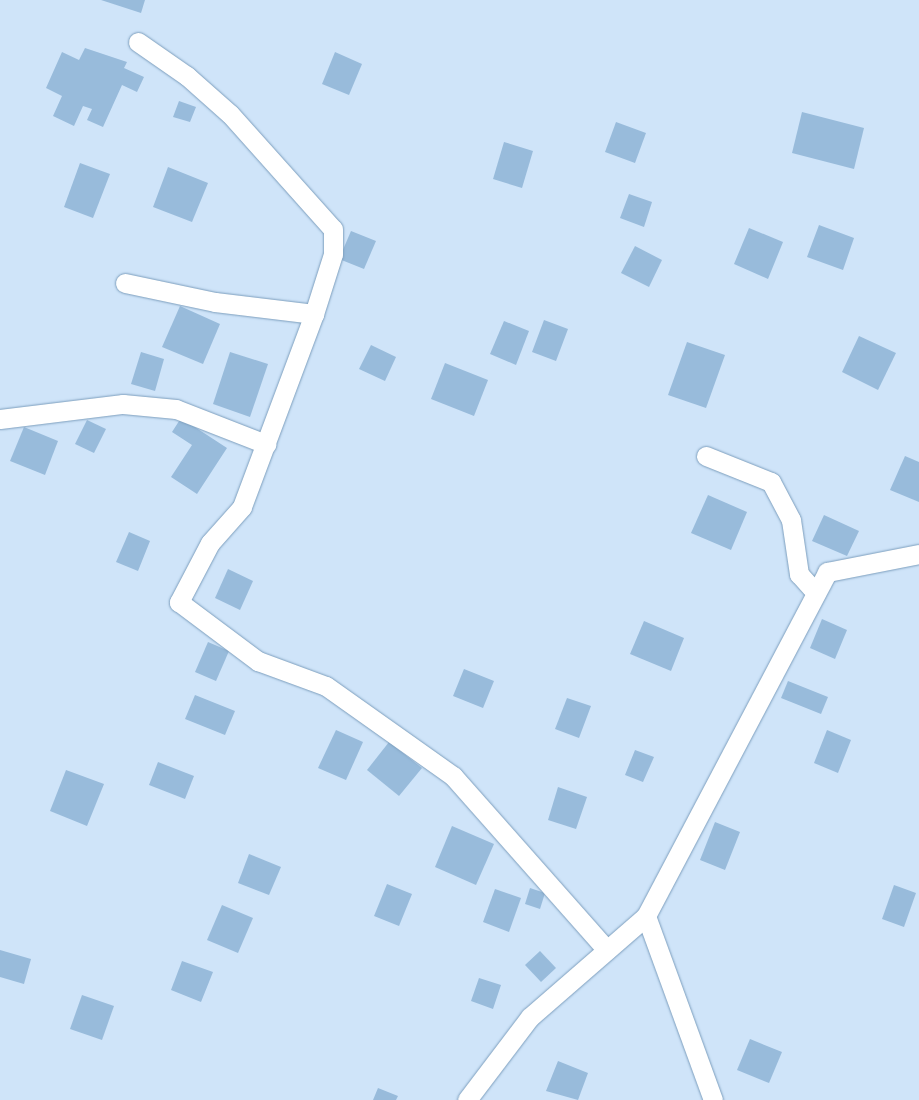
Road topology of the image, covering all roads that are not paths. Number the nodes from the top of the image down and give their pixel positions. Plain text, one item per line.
1 (138, 42) dead end
2 (125, 283) dead end
3 (314, 314) junction
4 (0, 419) edge
5 (266, 444) junction
6 (706, 456) dead end
7 (919, 554) edge
8 (816, 593) junction
9 (646, 916) junction
10 (607, 950) junction
11 (466, 1100) edge
12 (713, 1100) edge

1 - 3 street
2 - 3 street
3 - 5 street
4 - 5 street
5 - 10 street
6 - 8 street
7 - 8 street
8 - 9 street
9 - 10 street
9 - 12 street
10 - 11 street

